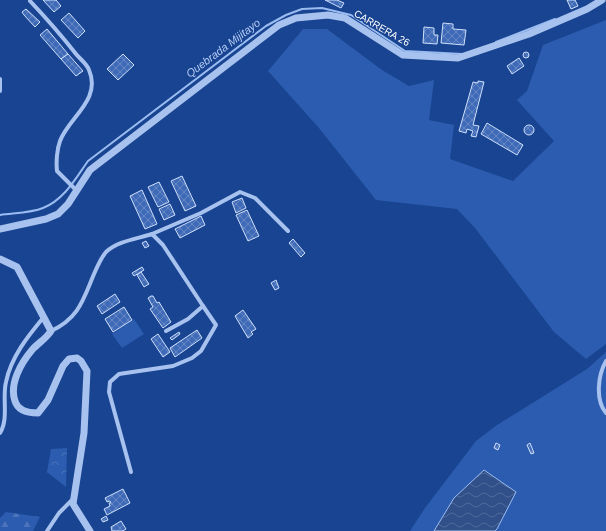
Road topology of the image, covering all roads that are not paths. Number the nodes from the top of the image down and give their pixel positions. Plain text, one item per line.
1 (602, 0) edge
2 (30, 1) edge
3 (0, 79) edge
4 (0, 91) edge
5 (76, 190) junction
6 (0, 229) edge
7 (288, 231) dead end
8 (152, 234) junction
9 (0, 259) edge
10 (203, 306) junction
11 (43, 318) junction
12 (51, 330) junction
13 (166, 331) dead end
14 (606, 361) edge
15 (606, 413) edge
16 (0, 433) edge
17 (131, 472) dead end
18 (74, 498) junction
19 (47, 531) edge
20 (90, 531) edge

1 - 5 street, CARRERA 26
2 - 5 street
3 - 4 street
5 - 6 street, CARRERA 26
7 - 8 street
8 - 10 street
8 - 12 street
9 - 11 street
10 - 13 street
10 - 17 street
11 - 12 street
11 - 16 street
12 - 18 street
14 - 15 street
18 - 19 street
18 - 20 street

